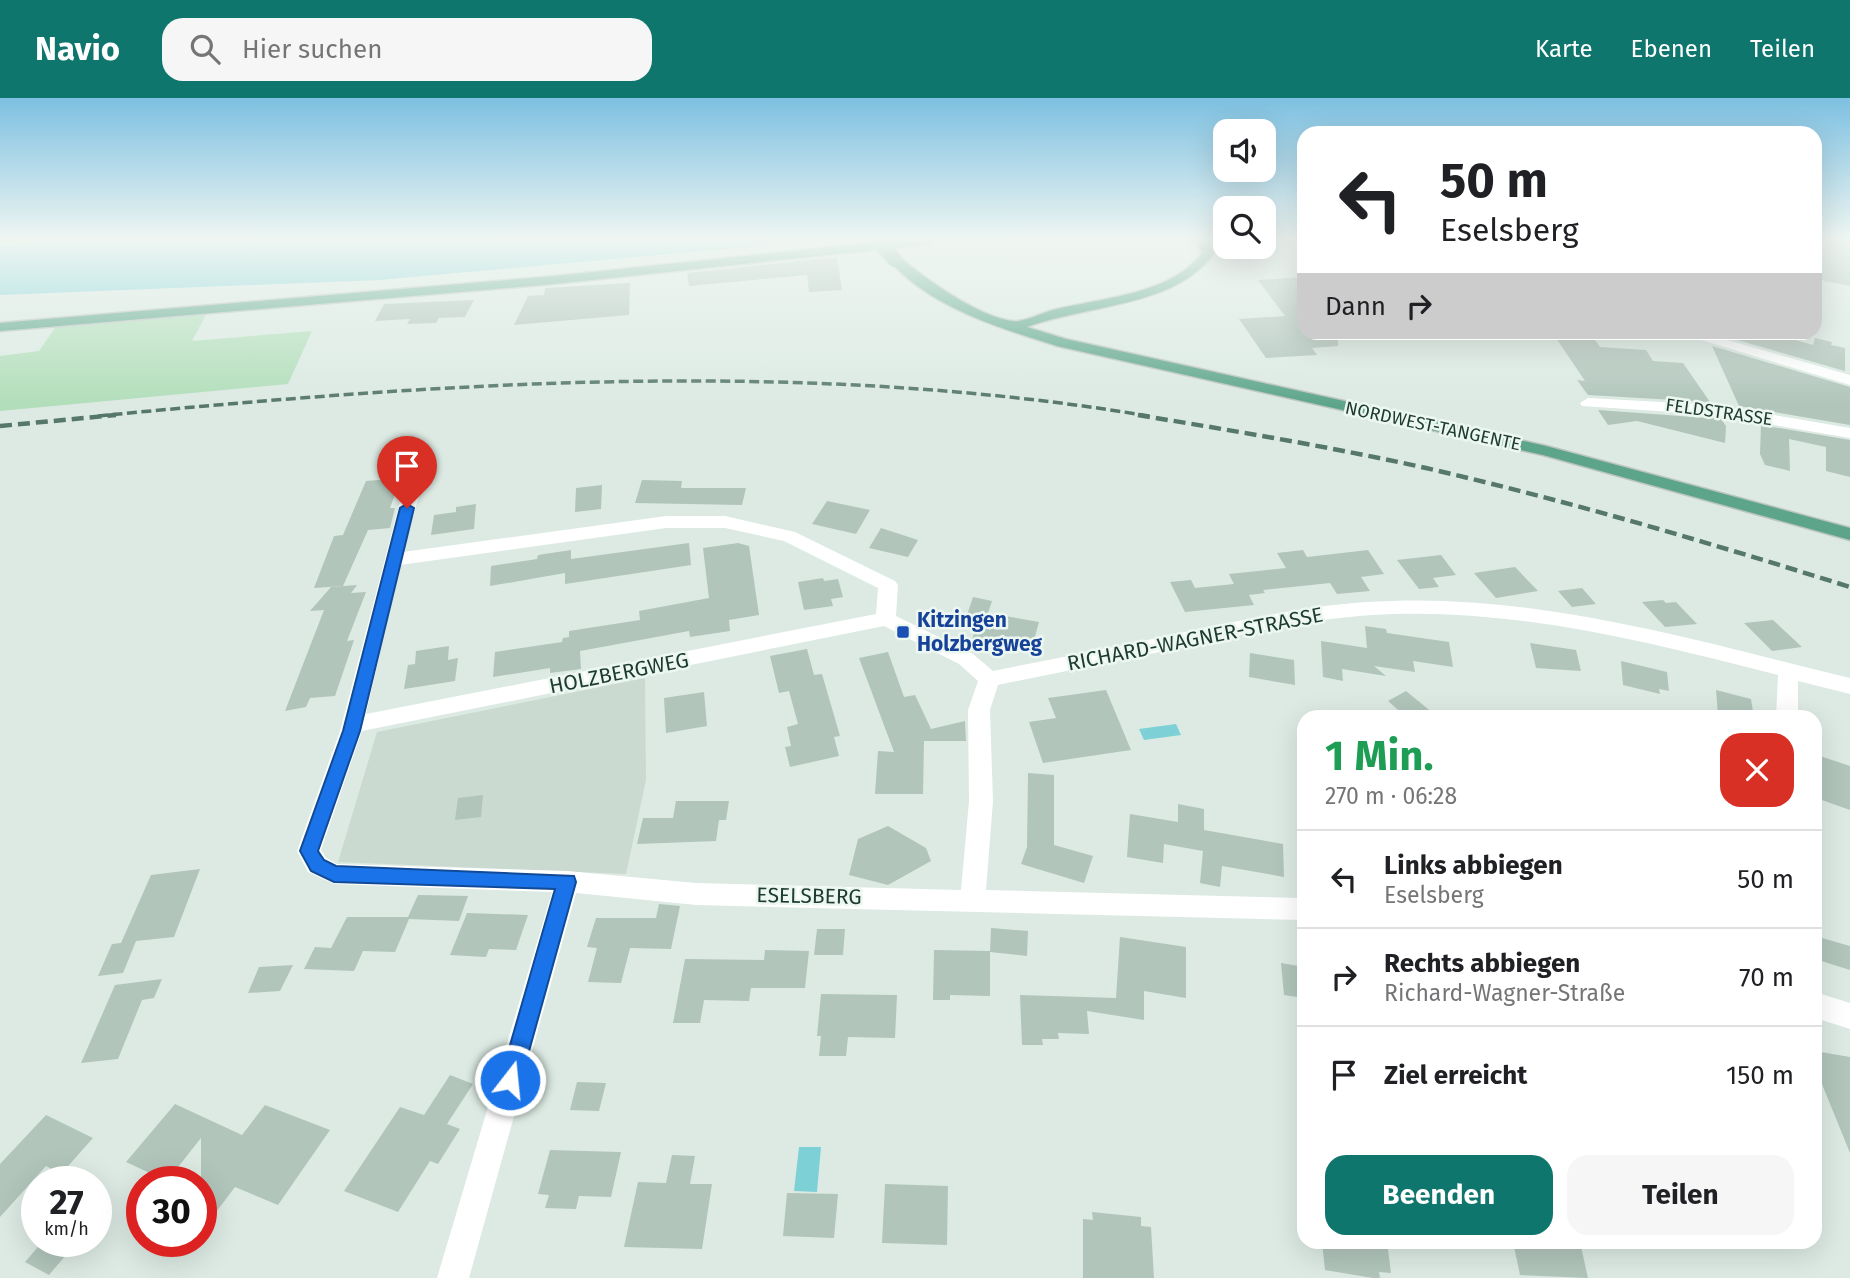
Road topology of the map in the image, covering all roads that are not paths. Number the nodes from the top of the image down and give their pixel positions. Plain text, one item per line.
1 (376, 295) edge
2 (943, 295) edge
3 (1129, 295) edge
4 (0, 327) edge
5 (1013, 327) junction
6 (1710, 340) edge
7 (1850, 380) edge
8 (1588, 403) dead end
9 (1850, 433) edge
10 (414, 482) dead end
11 (1850, 534) edge
12 (392, 560) junction
13 (886, 619) junction
14 (1788, 671) junction
15 (989, 679) junction
16 (1850, 686) edge
17 (1787, 710) edge
18 (352, 725) junction
19 (567, 882) junction
20 (973, 901) junction
21 (1297, 909) edge
22 (1822, 1006) edge
23 (1850, 1016) edge
24 (453, 1278) edge

1 - 4 main road
2 - 5 main road, NORDWEST-TANGENTE, bridge
3 - 5 main road
5 - 11 main road, NORDWEST-TANGENTE
6 - 7 street
8 - 9 street, FELDSTRASSE
10 - 12 street
12 - 13 street
12 - 18 street
13 - 15 street
13 - 18 street, HOLZBERGWEG
14 - 15 street, RICHARD-WAGNER-STRASSE
14 - 16 street, RICHARD-WAGNER-STRASSE
14 - 17 street
15 - 20 street
18 - 19 street, ESELSBERG
19 - 20 street, ESELSBERG
19 - 24 street
20 - 21 street, ESELSBERG
22 - 23 street

